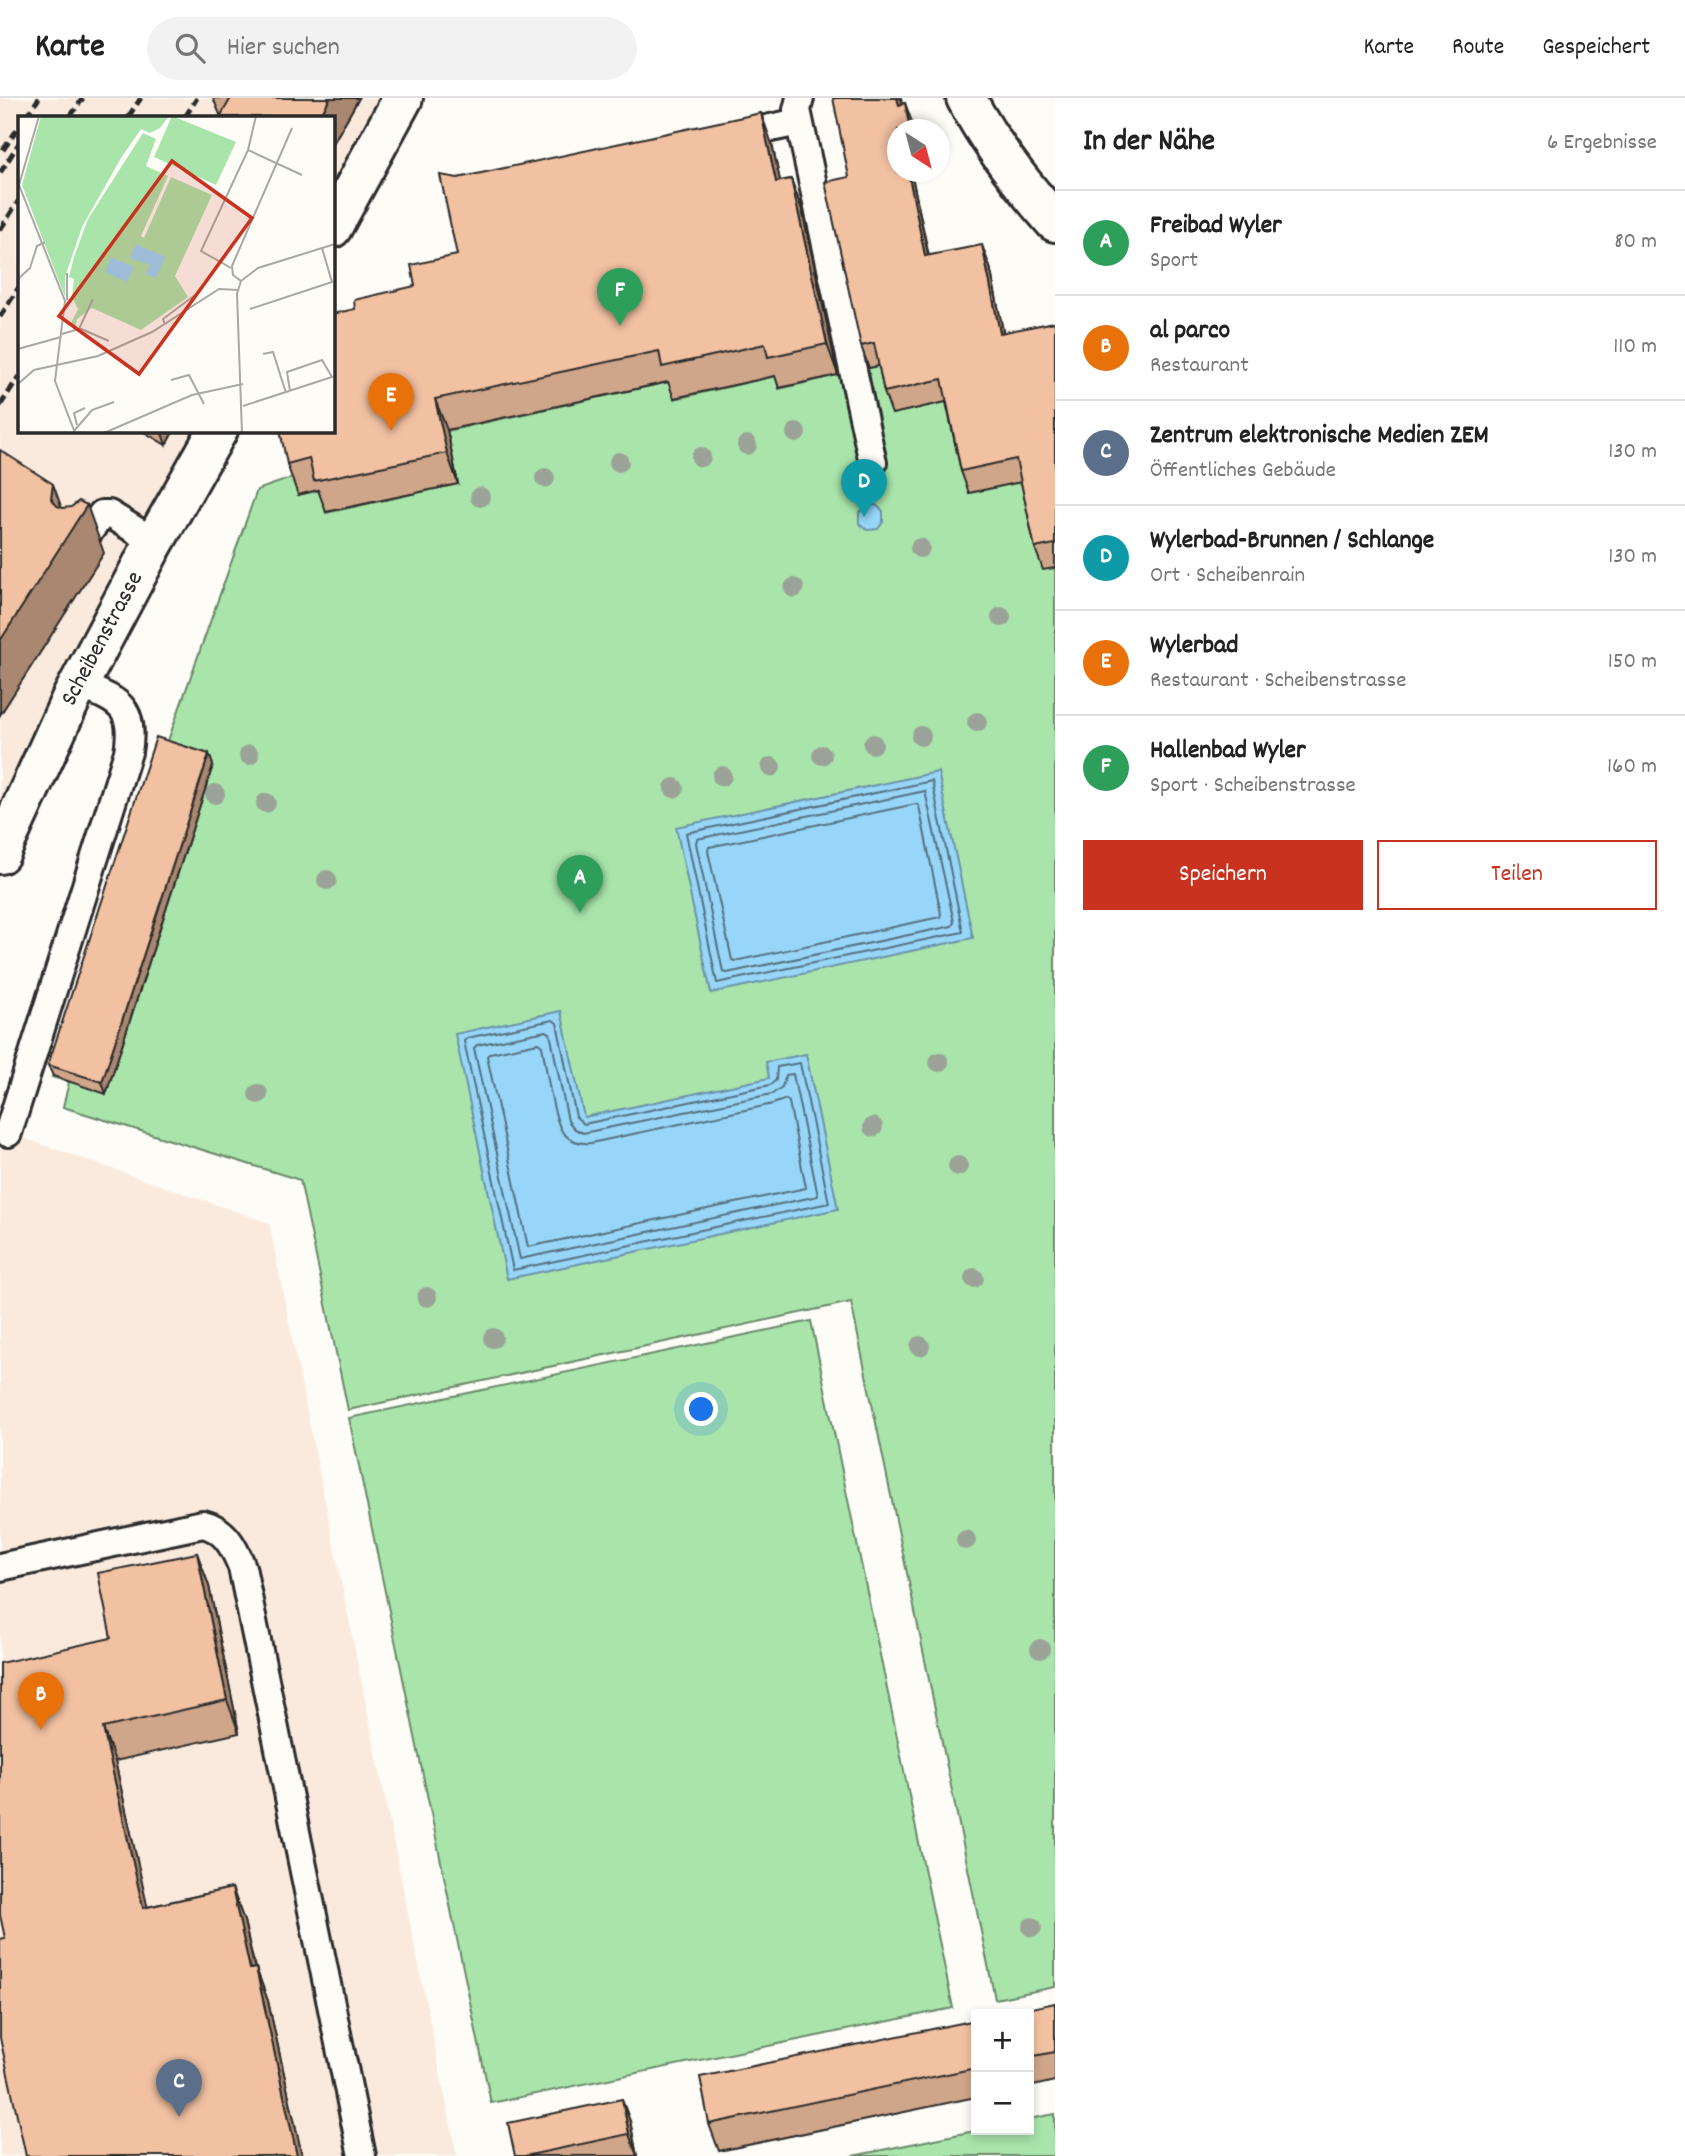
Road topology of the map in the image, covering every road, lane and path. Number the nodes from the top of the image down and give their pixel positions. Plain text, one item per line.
1 (403, 98) edge
2 (966, 98) edge
3 (800, 110) edge
4 (706, 142) edge
5 (1055, 222) edge
6 (334, 224) edge
7 (217, 432) edge
8 (873, 463) dead end
9 (83, 540) dead end
10 (155, 542) junction
11 (79, 684) junction
12 (0, 854) edge
13 (8, 1133) dead end
14 (0, 1567) edge
15 (362, 2156) edge

1 - 6 street
2 - 5 street
3 - 4 lane
3 - 8 lane
7 - 10 street, Scheibenstrasse
9 - 10 lane
10 - 11 street, Scheibenstrasse
11 - 12 street, Scheibenstrasse
11 - 13 lane
14 - 15 lane

